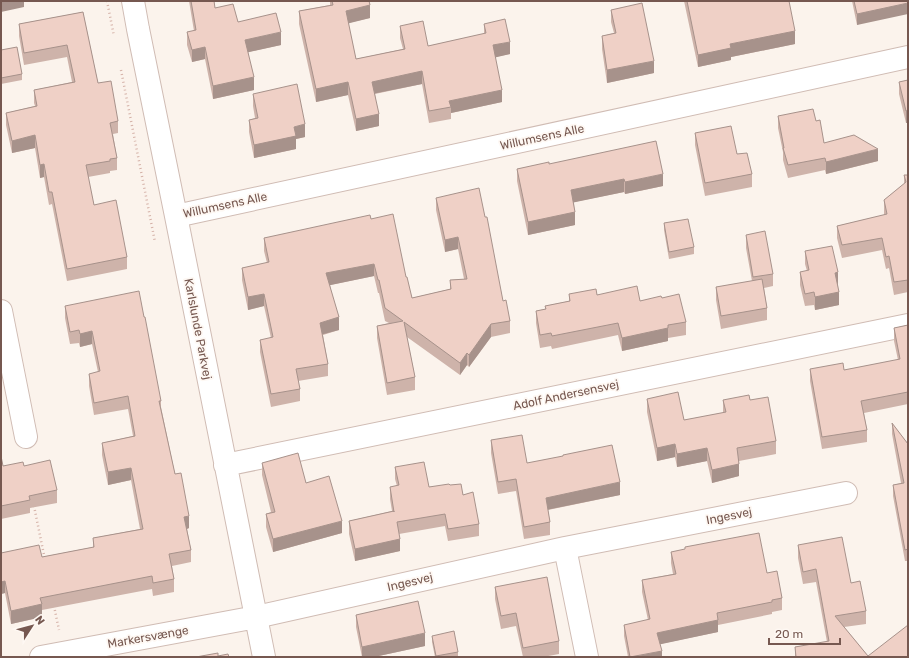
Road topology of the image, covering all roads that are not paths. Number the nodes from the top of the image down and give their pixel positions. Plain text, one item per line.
1 (133, 1) edge
2 (908, 57) edge
3 (176, 216) junction
4 (1, 311) edge
5 (908, 325) edge
6 (7, 375) edge
7 (26, 437) dead end
8 (225, 465) junction
9 (846, 493) dead end
10 (565, 548) junction
11 (256, 617) junction
12 (41, 657) edge
13 (264, 657) edge
14 (587, 657) edge

1 - 3 street, Karlslunde Parkvej
2 - 3 street, Willumsens Alle
3 - 8 street, Karlslunde Parkvej
4 - 6 street
5 - 8 street, Adolf Andersensvej
6 - 7 street
8 - 11 street, Karlslunde Parkvej
9 - 10 street, Ingesvej
10 - 11 street, Ingesvej
10 - 14 street
11 - 12 street, Markersvænge
11 - 13 street, Karlslunde Parkvej

